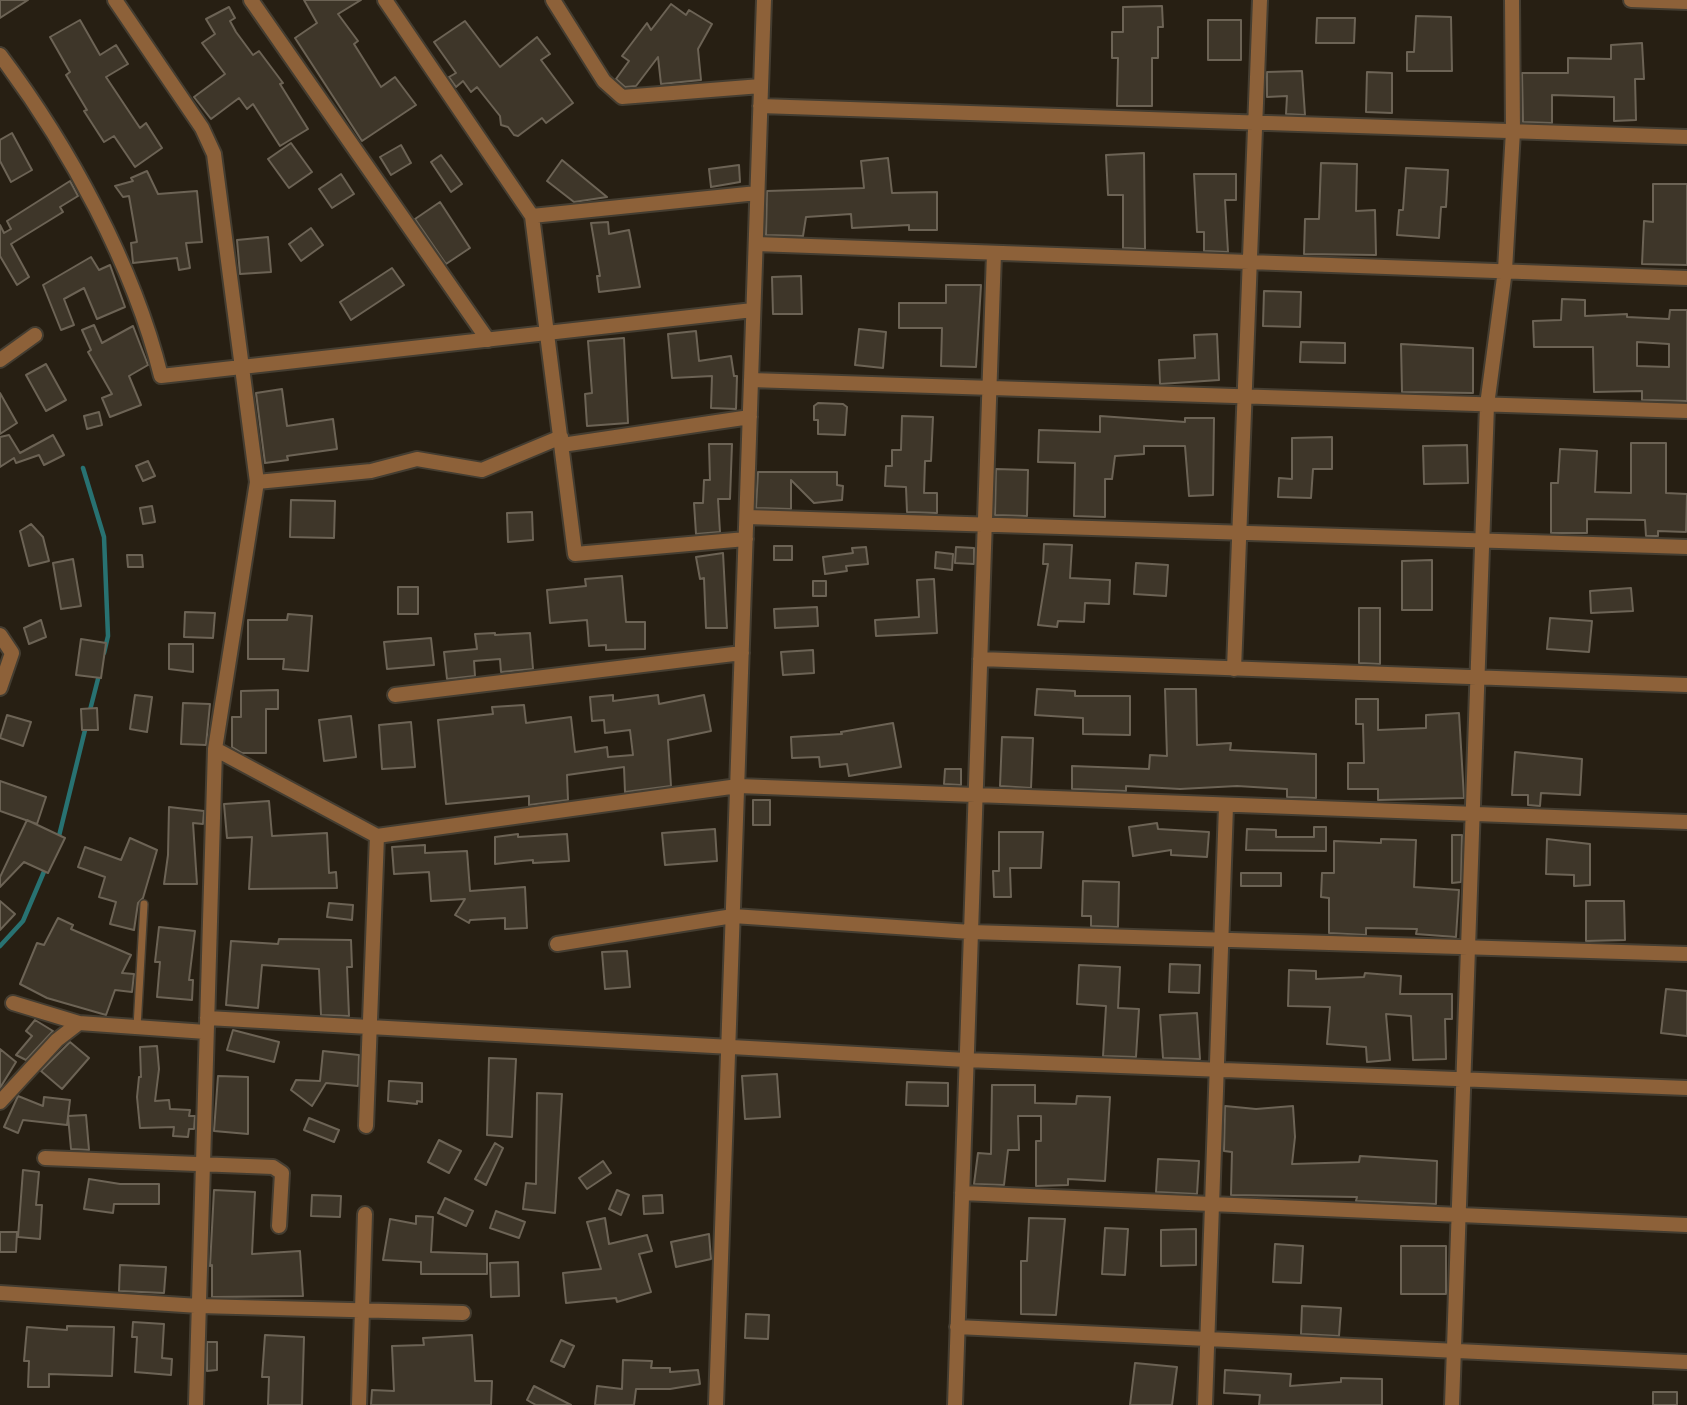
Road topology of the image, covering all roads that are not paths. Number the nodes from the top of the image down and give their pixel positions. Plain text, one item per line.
1 (115, 0) edge
2 (251, 0) edge
3 (385, 0) edge
4 (553, 0) edge
5 (764, 0) edge
6 (1260, 0) edge
7 (1512, 0) edge
8 (1631, 0) edge
9 (1687, 2) edge
10 (0, 55) edge
11 (761, 86) junction
12 (760, 106) junction
13 (1255, 122) junction
14 (1513, 131) junction
15 (1687, 137) edge
16 (757, 193) junction
17 (532, 216) junction
18 (755, 244) junction
19 (994, 253) junction
20 (1250, 263) junction
21 (1505, 270) junction
22 (1687, 278) edge
23 (753, 310) junction
24 (547, 333) junction
25 (35, 335) dead end
26 (488, 340) junction
27 (0, 360) edge
28 (242, 367) junction
29 (751, 380) junction
30 (990, 388) junction
31 (1244, 396) junction
32 (1488, 405) junction
33 (1687, 411) edge
34 (750, 417) junction
35 (561, 441) junction
36 (257, 482) junction
37 (747, 517) junction
38 (985, 525) junction
39 (1239, 533) junction
40 (746, 539) junction
41 (1483, 541) junction
42 (1687, 547) edge
43 (0, 635) edge
44 (742, 653) junction
45 (980, 660) junction
46 (1234, 669) junction
47 (1478, 678) junction
48 (1687, 685) edge
49 (0, 688) edge
50 (395, 695) dead end
51 (215, 749) junction
52 (738, 786) junction
53 (976, 797) junction
54 (1226, 806) junction
55 (1473, 815) junction
56 (1687, 822) edge
57 (377, 836) junction
58 (144, 904) dead end
59 (733, 916) junction
60 (971, 932) junction
61 (1222, 940) junction
62 (557, 944) dead end
63 (1468, 947) junction
64 (1687, 954) edge
65 (13, 1003) dead end
66 (79, 1023) junction
67 (206, 1025) junction
68 (137, 1027) junction
69 (370, 1028) junction
70 (728, 1048) junction
71 (966, 1060) junction
72 (1217, 1070) junction
73 (1464, 1079) junction
74 (1687, 1088) edge
75 (0, 1102) edge
76 (366, 1126) dead end
77 (45, 1158) dead end
78 (203, 1166) junction
79 (962, 1193) junction
80 (1212, 1204) junction
81 (365, 1214) dead end
82 (1459, 1215) junction
83 (1687, 1225) edge
84 (279, 1226) dead end
85 (0, 1293) edge
86 (199, 1306) junction
87 (362, 1310) junction
88 (463, 1313) dead end
89 (957, 1327) junction
90 (1208, 1339) junction
91 (1454, 1351) junction
92 (1687, 1362) edge
93 (196, 1405) edge
94 (359, 1405) edge
95 (716, 1405) edge
96 (955, 1405) edge
97 (1205, 1405) edge
98 (1452, 1405) edge

1 - 28 street
2 - 26 street
3 - 17 street
4 - 11 street
5 - 11 street
6 - 13 street
7 - 14 street
8 - 9 street
10 - 28 street
11 - 12 street
12 - 13 street
12 - 16 street
13 - 14 street
13 - 20 street
14 - 15 street
14 - 21 street
16 - 17 street
16 - 18 street
17 - 24 street
18 - 19 street
18 - 23 street
19 - 20 street
19 - 30 street
20 - 21 street
20 - 31 street
21 - 22 street
21 - 32 street
23 - 24 street
23 - 29 street
24 - 26 street
24 - 35 street
25 - 27 street
26 - 28 street
28 - 36 street
29 - 30 street
29 - 34 street
30 - 31 street
30 - 38 street
31 - 32 street
31 - 39 street
32 - 33 street
32 - 41 street
34 - 35 street
34 - 37 street
35 - 36 street
35 - 40 street
36 - 51 street
37 - 38 street
37 - 40 street
38 - 39 street
38 - 45 street
39 - 41 street
39 - 46 street
40 - 44 street
41 - 42 street
41 - 47 street
43 - 49 street
44 - 50 street
44 - 52 street
45 - 46 street
45 - 53 street
46 - 47 street
47 - 48 street
47 - 55 street
51 - 57 street
51 - 67 street
52 - 53 street
52 - 57 street
52 - 59 street
53 - 54 street
53 - 60 street
54 - 55 street
54 - 61 street
55 - 56 street
55 - 63 street
57 - 69 street
58 - 68 lane
59 - 60 street
59 - 62 street
59 - 70 street
60 - 61 street
60 - 71 street
61 - 63 street
61 - 72 street
63 - 64 street
63 - 73 street
65 - 66 street
66 - 68 street
66 - 75 street
67 - 68 street
67 - 69 street
67 - 78 street
69 - 70 street
69 - 76 street
70 - 71 street
70 - 95 street
71 - 72 street
71 - 79 street
72 - 73 street
72 - 80 street
73 - 74 street
73 - 82 street
77 - 78 street
78 - 84 street
78 - 86 street
79 - 80 street
79 - 89 street
80 - 82 street
80 - 90 street
81 - 87 street
82 - 83 street
82 - 91 street
85 - 86 street
86 - 87 street
86 - 93 street
87 - 88 street
87 - 94 street
89 - 90 street
89 - 96 street
90 - 91 street
90 - 97 street
91 - 92 street
91 - 98 street

